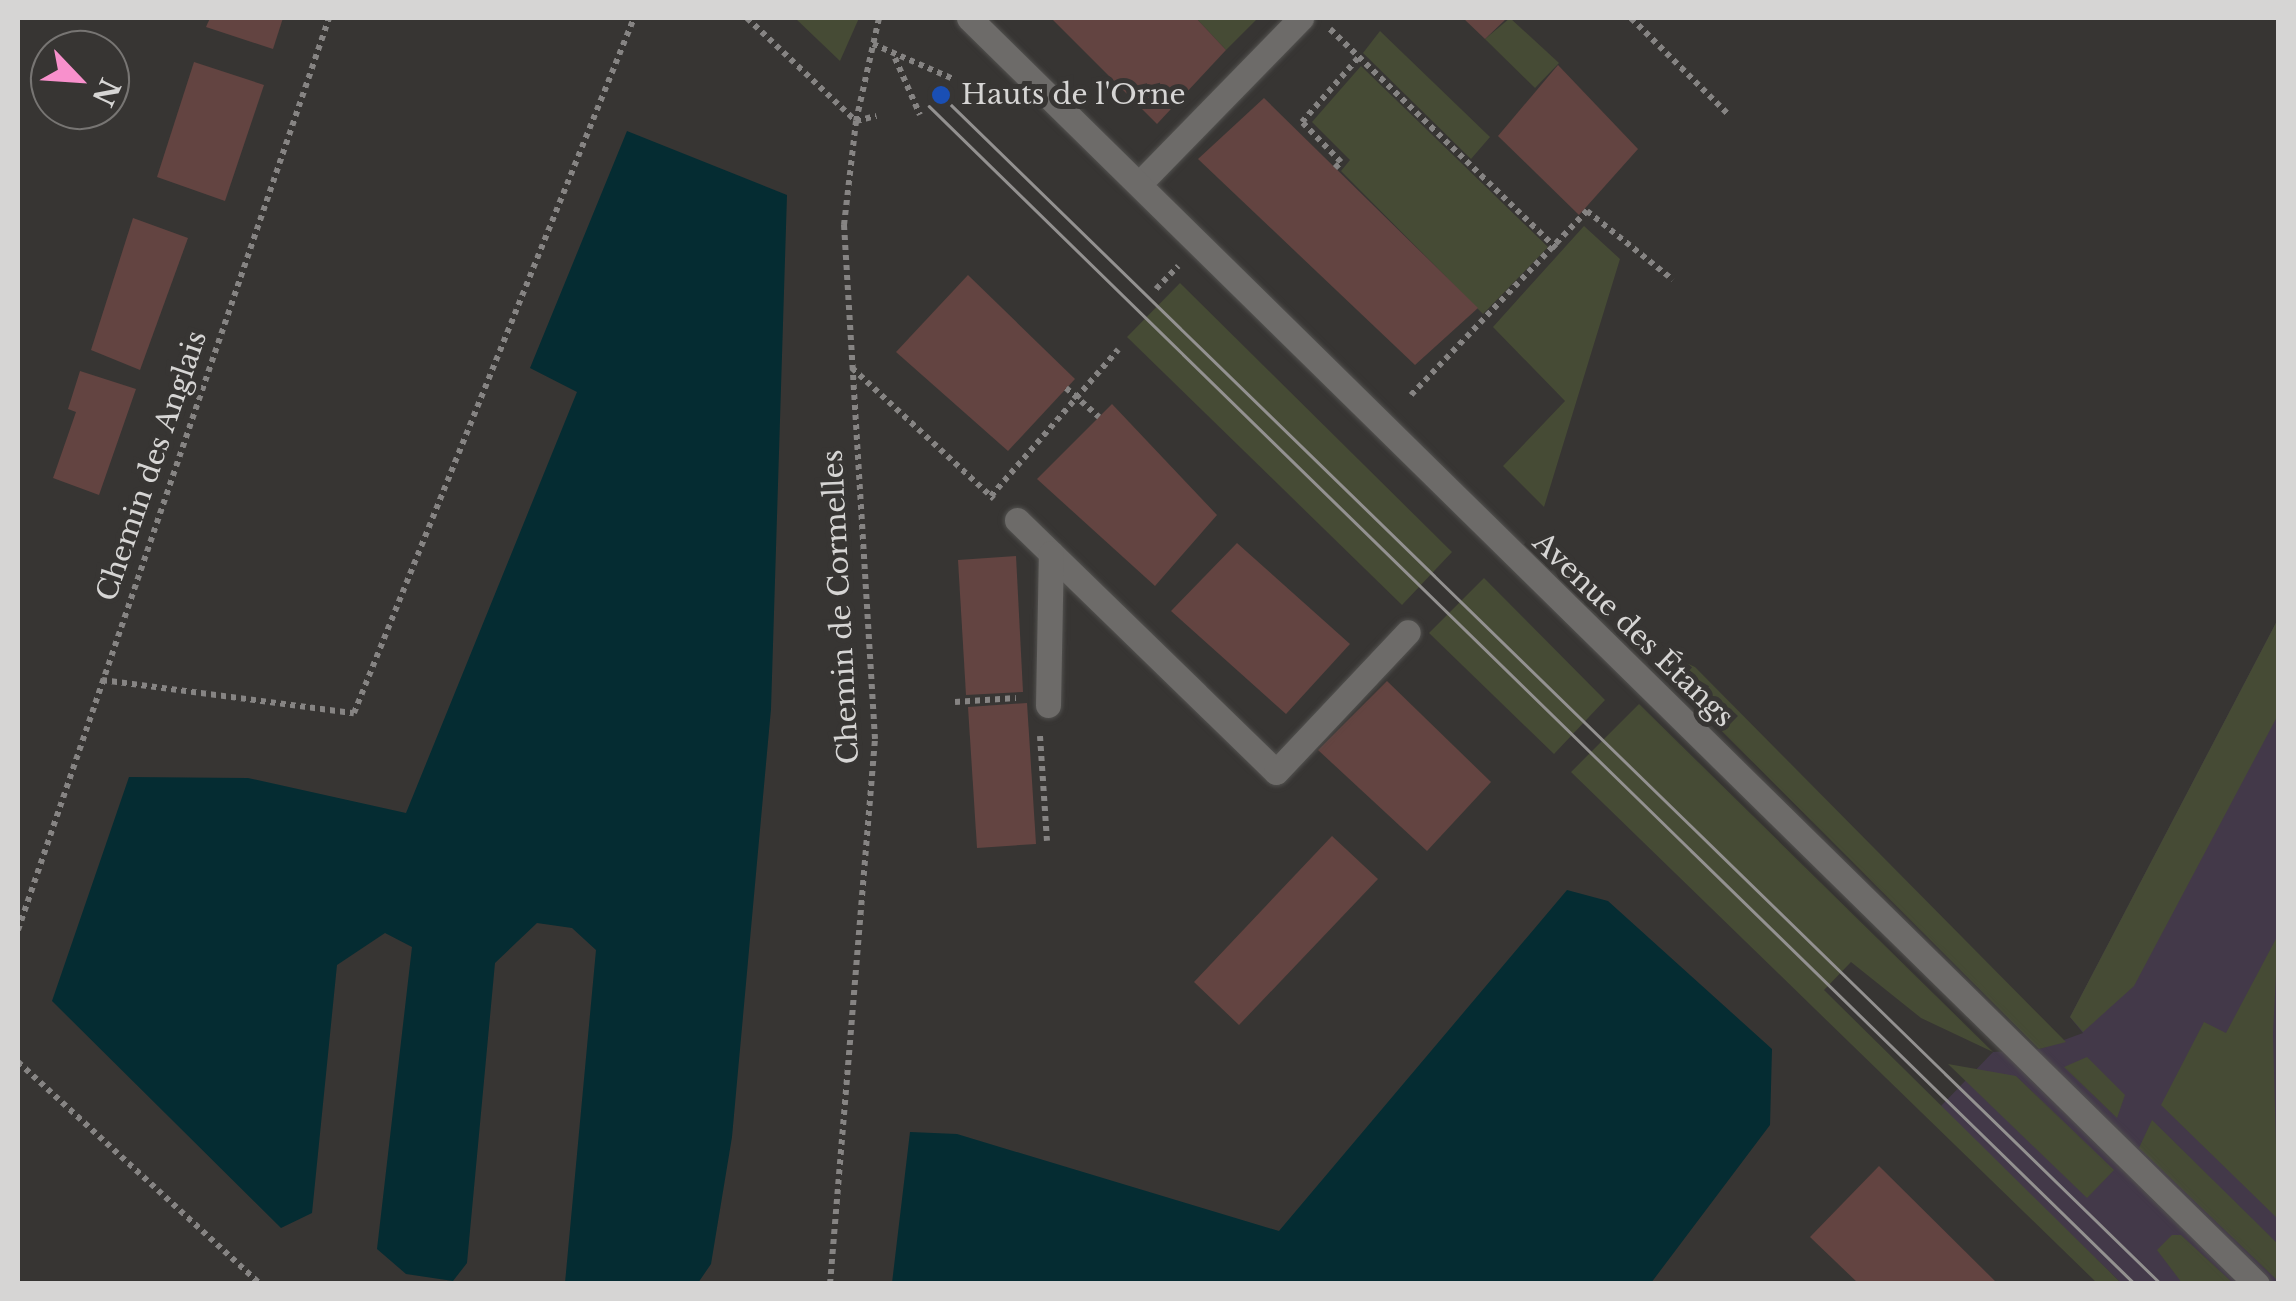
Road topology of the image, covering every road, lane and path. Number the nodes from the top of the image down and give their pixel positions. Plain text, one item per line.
1 (329, 18) edge
2 (634, 18) edge
3 (747, 18) edge
4 (879, 18) edge
5 (969, 18) edge
6 (1631, 18) edge
7 (1313, 21) edge
8 (873, 44) junction
9 (895, 57) junction
10 (1359, 57) junction
11 (953, 79) dead end
12 (920, 115) dead end
13 (876, 116) dead end
14 (1730, 116) dead end
15 (856, 121) junction
16 (1336, 168) dead end
17 (1140, 182) junction
18 (1556, 248) junction
19 (1183, 262) dead end
20 (1673, 280) dead end
21 (1156, 289) dead end
22 (1118, 350) dead end
23 (852, 368) junction
24 (1066, 388) dead end
25 (1411, 395) dead end
26 (1077, 396) junction
27 (1099, 417) dead end
28 (990, 496) junction
29 (1016, 520) joint
30 (1051, 553) junction
31 (1408, 632) dead end
32 (102, 680) junction
33 (1021, 698) dead end
34 (955, 702) dead end
35 (1048, 705) dead end
36 (18, 930) edge
37 (18, 1062) edge
38 (260, 1284) edge
39 (830, 1284) edge
40 (2257, 1284) edge

1 - 32 path, Chemin des Anglais
2 - 32 path
3 - 15 path
4 - 8 path, Chemin de Cormelles
5 - 17 street, Avenue des Étangs
6 - 14 path
7 - 10 path
7 - 17 street
8 - 9 path
8 - 15 path, Chemin de Cormelles
9 - 11 path
9 - 12 path
10 - 16 path
10 - 18 path
13 - 15 path
15 - 23 path, Chemin de Cormelles
17 - 40 street, Avenue des Étangs
18 - 20 path
18 - 25 path
19 - 21 path
22 - 26 path
23 - 28 path
23 - 39 path, Chemin de Cormelles
24 - 26 path
26 - 27 path
26 - 28 path
28 - 29 path
29 - 30 street
30 - 31 street
30 - 35 street
32 - 36 path, Chemin des Anglais
33 - 34 path
37 - 38 path

